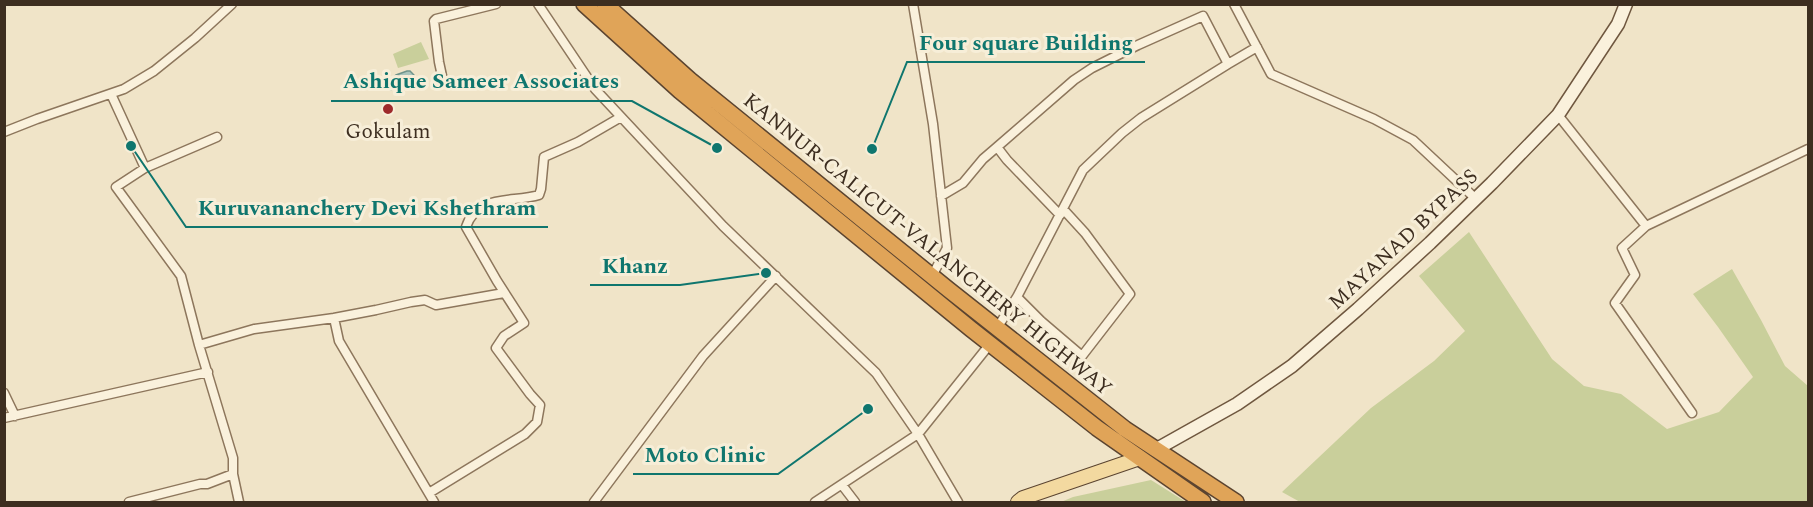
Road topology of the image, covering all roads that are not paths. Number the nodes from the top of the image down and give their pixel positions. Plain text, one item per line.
1 (232, 4) edge
2 (496, 4) edge
3 (538, 4) edge
4 (584, 4) edge
5 (605, 4) edge
6 (913, 4) edge
7 (1626, 4) edge
8 (1235, 7) edge
9 (1257, 47) junction
10 (1228, 64) junction
11 (442, 76) dead end
12 (111, 94) junction
13 (1558, 115) junction
14 (621, 117) junction
15 (4, 132) edge
16 (217, 137) dead end
17 (997, 147) junction
18 (1809, 149) edge
19 (145, 168) junction
20 (940, 196) junction
21 (1476, 199) junction
22 (1061, 212) junction
23 (1646, 226) junction
24 (776, 276) junction
25 (932, 276) junction
26 (504, 293) junction
27 (1017, 297) junction
28 (334, 318) junction
29 (997, 328) junction
30 (990, 344) junction
31 (199, 345) junction
32 (208, 372) junction
33 (4, 393) edge
34 (1692, 413) dead end
35 (15, 416) junction
36 (4, 418) edge
37 (918, 434) junction
38 (1155, 450) junction
39 (1140, 458) junction
40 (233, 474) junction
41 (842, 485) junction
42 (429, 493) junction
43 (129, 502) edge
44 (239, 502) edge
45 (434, 502) edge
46 (594, 502) edge
47 (815, 502) edge
48 (855, 502) edge
49 (958, 502) edge
50 (1018, 502) edge
51 (1203, 502) edge
52 (1236, 502) edge

1 - 12 street
2 - 11 street
3 - 14 street
4 - 30 highway, KANNUR-CALICUT-VALANCHERY HIGHWAY
5 - 25 highway, KANNUR-CALICUT-VALANCHERY HIGHWAY
6 - 20 street
7 - 13 street, MAYANAD BYPASS
8 - 9 street
9 - 10 street
9 - 21 street
10 - 17 street
10 - 22 street
12 - 15 street
12 - 19 street
13 - 21 street, MAYANAD BYPASS
13 - 23 street
14 - 24 street
14 - 26 street
16 - 19 street
17 - 20 street
17 - 22 street
18 - 23 street
19 - 31 street
20 - 25 street
21 - 38 street, MAYANAD BYPASS
22 - 27 street
22 - 27 street
23 - 34 street
24 - 37 street
24 - 46 street
25 - 29 highway, KANNUR-CALICUT-VALANCHERY HIGHWAY
26 - 28 street
26 - 42 street
27 - 29 street
28 - 31 street
28 - 42 street
29 - 38 highway, KANNUR-CALICUT-VALANCHERY HIGHWAY
30 - 37 street
30 - 39 highway, KANNUR-CALICUT-VALANCHERY HIGHWAY
31 - 32 street
32 - 35 street
32 - 40 street
33 - 35 street
35 - 36 street
37 - 41 street
37 - 49 street
38 - 52 highway, KANNUR-CALICUT-VALANCHERY HIGHWAY
39 - 50 main road
39 - 51 highway, KANNUR-CALICUT-VALANCHERY HIGHWAY
40 - 43 street
40 - 44 street
41 - 47 street
41 - 48 street
42 - 45 street

